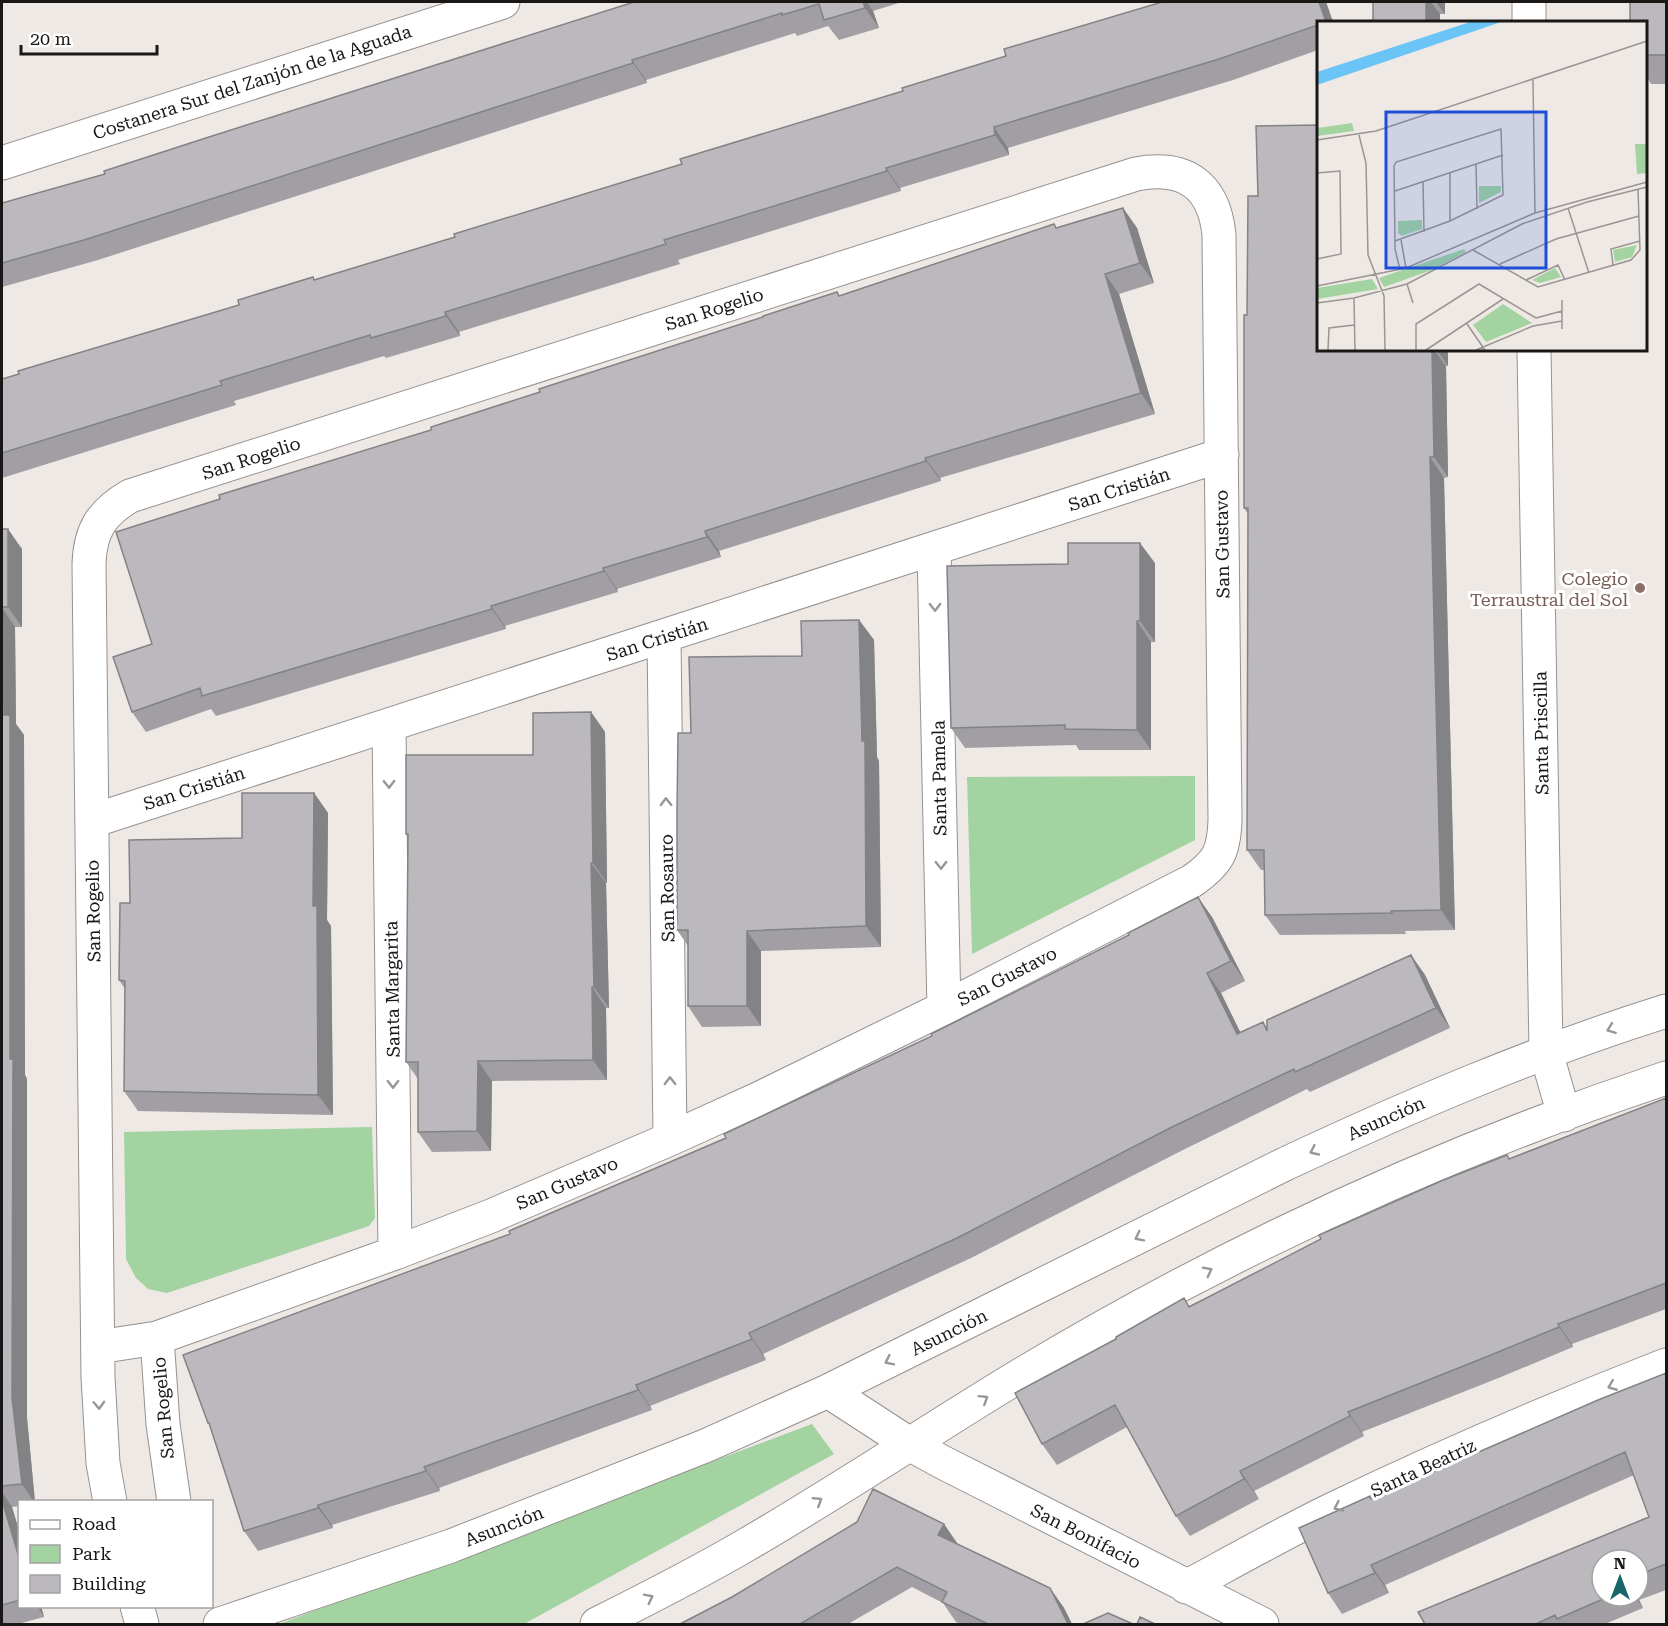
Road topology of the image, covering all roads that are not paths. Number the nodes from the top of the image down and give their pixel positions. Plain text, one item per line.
1 (503, 2) edge
2 (1529, 2) edge
3 (1529, 21) edge
4 (2, 163) edge
5 (1197, 185) joint
6 (1534, 351) edge
7 (1222, 455) junction
8 (934, 549) junction
9 (664, 636) junction
10 (389, 725) junction
11 (92, 821) junction
12 (944, 1008) junction
13 (1666, 1011) edge
14 (1546, 1052) junction
15 (1666, 1078) edge
16 (1564, 1115) junction
17 (670, 1139) junction
18 (395, 1253) junction
19 (157, 1338) junction
20 (98, 1347) junction
21 (1666, 1365) edge
22 (828, 1391) junction
23 (911, 1445) junction
24 (110, 1500) edge
25 (174, 1500) edge
26 (1186, 1587) junction
27 (138, 1608) edge
28 (206, 1608) edge
29 (142, 1624) edge
30 (211, 1624) edge
31 (220, 1624) edge
32 (597, 1624) edge
33 (1262, 1624) edge

1 - 4 street, Costanera Sur del Zanjón de la Aguada
2 - 3 street
5 - 7 street, San Gustavo
5 - 11 street, San Rogelio
6 - 14 street, Santa Priscilla
7 - 8 street, San Cristián
7 - 12 street, San Gustavo
8 - 9 street, San Cristián
8 -> 12 street, Santa Pamela
9 - 10 street, San Cristián
17 -> 9 street, San Rosauro
10 - 11 street, San Cristián
10 -> 18 street, Santa Margarita
11 - 20 street, San Rogelio
12 - 17 street, San Gustavo
13 -> 14 street, Asunción
14 - 16 street, Santa Priscilla
14 -> 22 street, Asunción
15 - 16 street
23 -> 16 street
17 - 18 street, San Gustavo
18 - 19 street, San Gustavo
19 - 20 street, San Rogelio
19 - 25 street, San Rogelio
20 -> 24 street, San Rogelio
21 -> 26 street, Santa Beatriz
22 - 23 street, San Bonifacio
22 - 31 street, Asunción
23 - 26 street, San Bonifacio
32 -> 23 street
26 - 33 street, San Bonifacio
27 - 29 street
28 - 30 street

